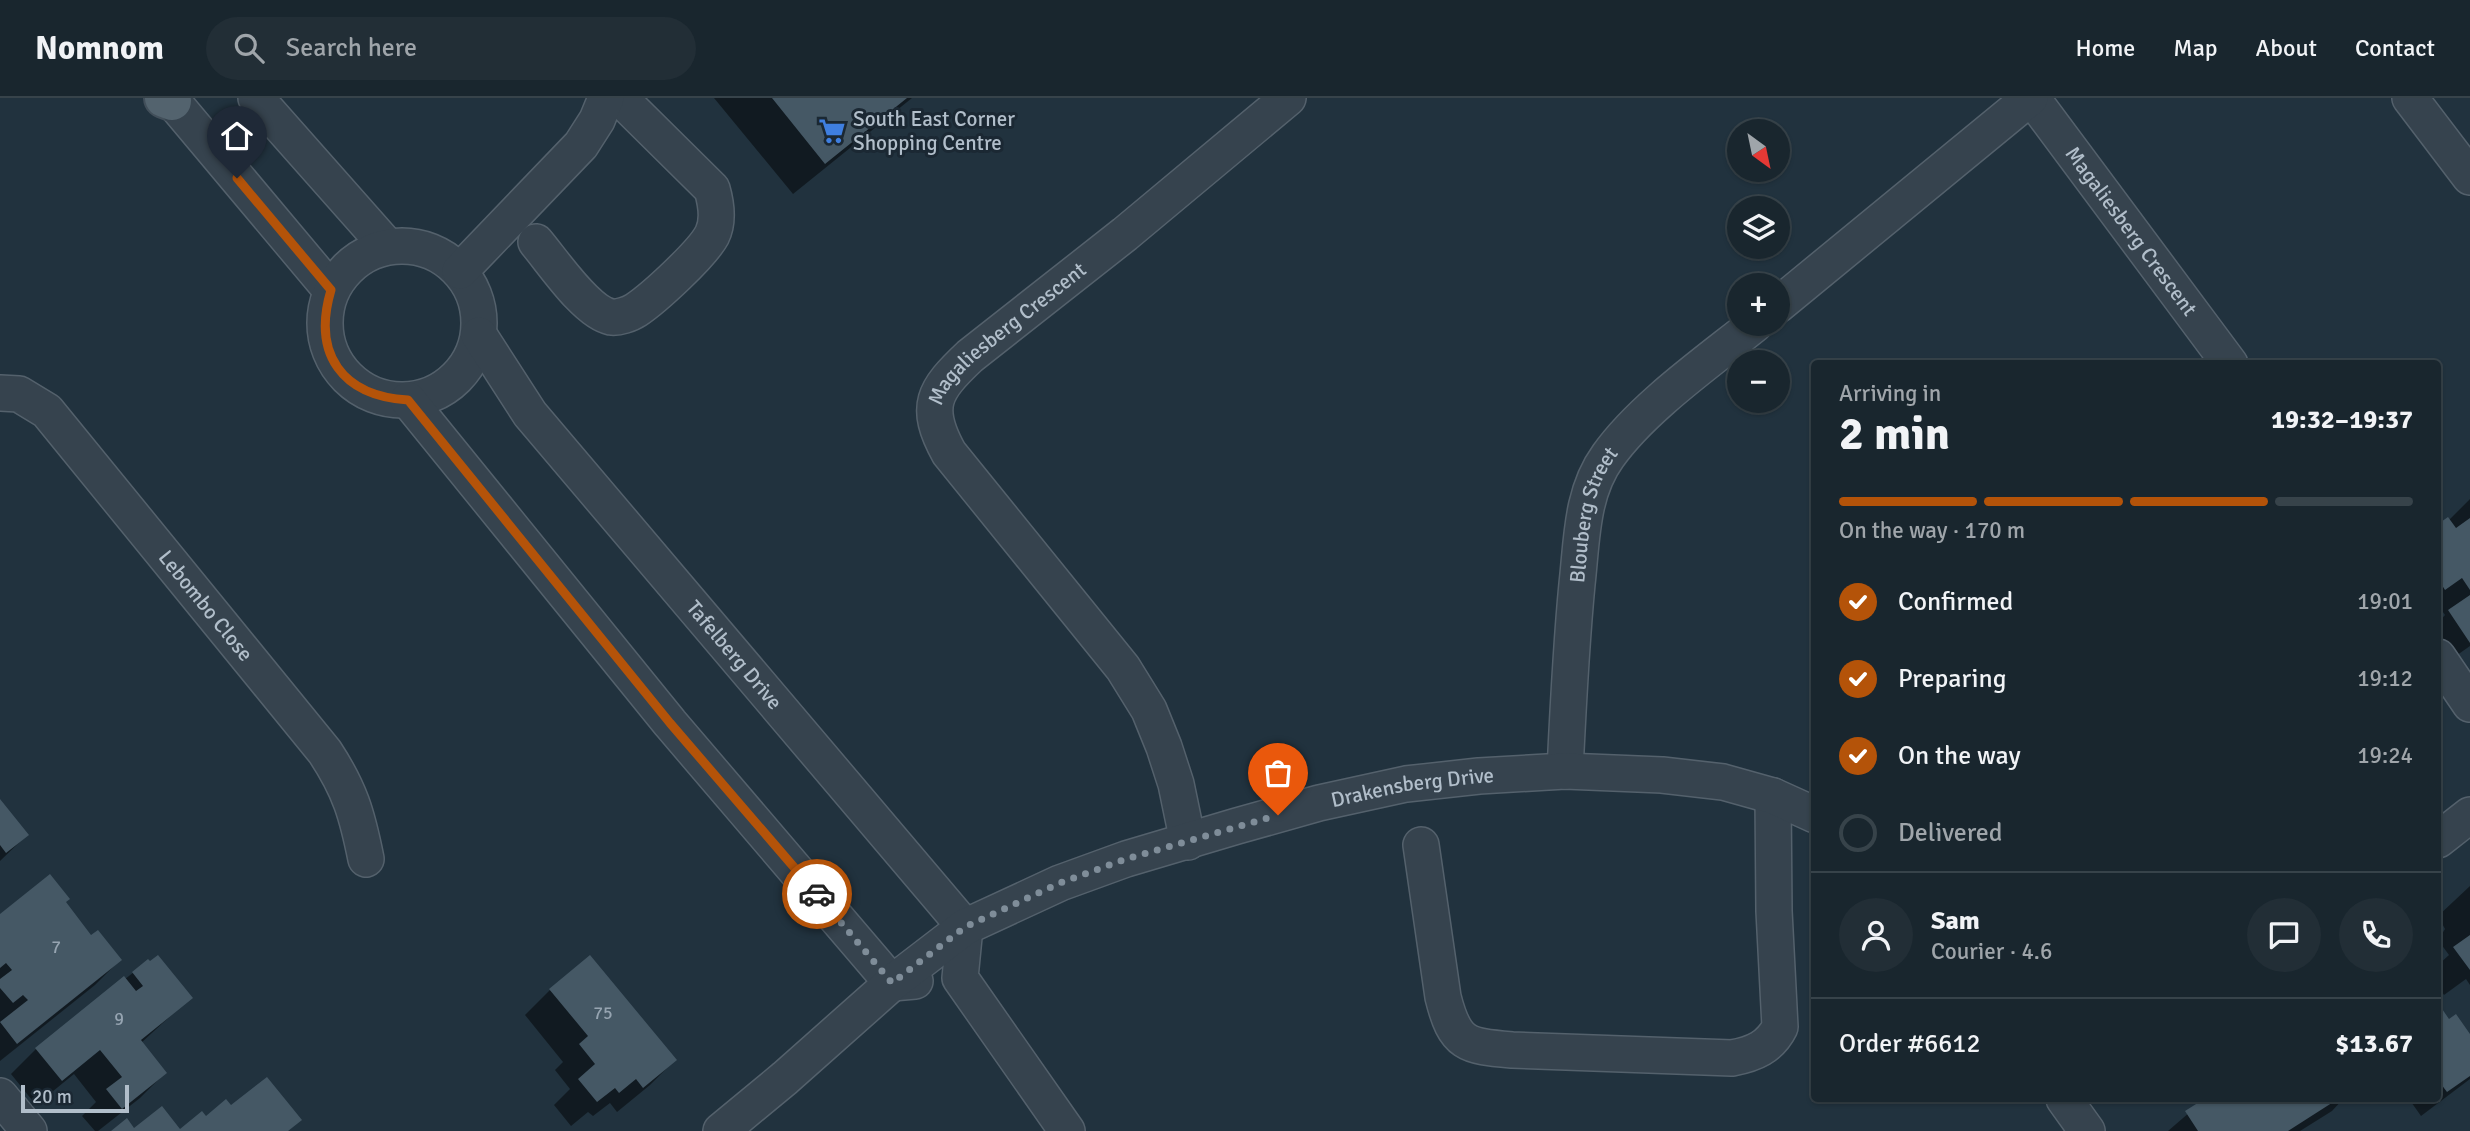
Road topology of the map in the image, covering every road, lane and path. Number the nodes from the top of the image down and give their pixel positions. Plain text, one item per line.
1 (256, 98) edge
2 (607, 98) edge
3 (620, 98) edge
4 (1288, 98) edge
5 (2031, 98) edge
6 (2410, 98) edge
7 (169, 99) edge
8 (2470, 177) edge
9 (536, 242) dead end
10 (387, 246) junction
11 (460, 271) junction
12 (331, 290) junction
13 (1790, 295) edge
14 (479, 335) junction
15 (1740, 336) edge
16 (2227, 360) edge
17 (0, 393) edge
18 (408, 400) junction
19 (2441, 661) edge
20 (2470, 704) edge
21 (1565, 771) junction
22 (1773, 796) junction
23 (1811, 813) edge
24 (2470, 815) edge
25 (2441, 838) edge
26 (1188, 842) junction
27 (1421, 845) dead end
28 (366, 859) dead end
29 (965, 927) junction
30 (960, 978) junction
31 (892, 983) junction
32 (0, 1096) edge
33 (29, 1131) edge
34 (721, 1131) edge
35 (1067, 1131) edge

1 - 10 street
2 - 11 street
3 - 9 street
4 - 26 street, Magaliesberg Crescent
5 - 13 street
5 - 16 street, Magaliesberg Crescent
6 - 8 street
7 - 12 street
10 - 11 street
10 - 12 street
11 - 14 street
12 - 18 street
14 - 18 street
14 - 29 street, Tafelberg Drive
15 - 21 street, Blouberg Street
17 - 28 street, Lebombo Close
18 - 31 street
19 - 20 street
21 - 22 street, Drakensberg Drive
21 - 26 street, Drakensberg Drive
22 - 23 street, Drakensberg Drive
22 - 27 street
24 - 25 street
26 - 29 street, Drakensberg Drive
29 - 30 street
29 - 31 street, Drakensberg Drive
30 - 31 street
30 - 35 street
31 - 34 street, Drakensberg Drive
32 - 33 street

